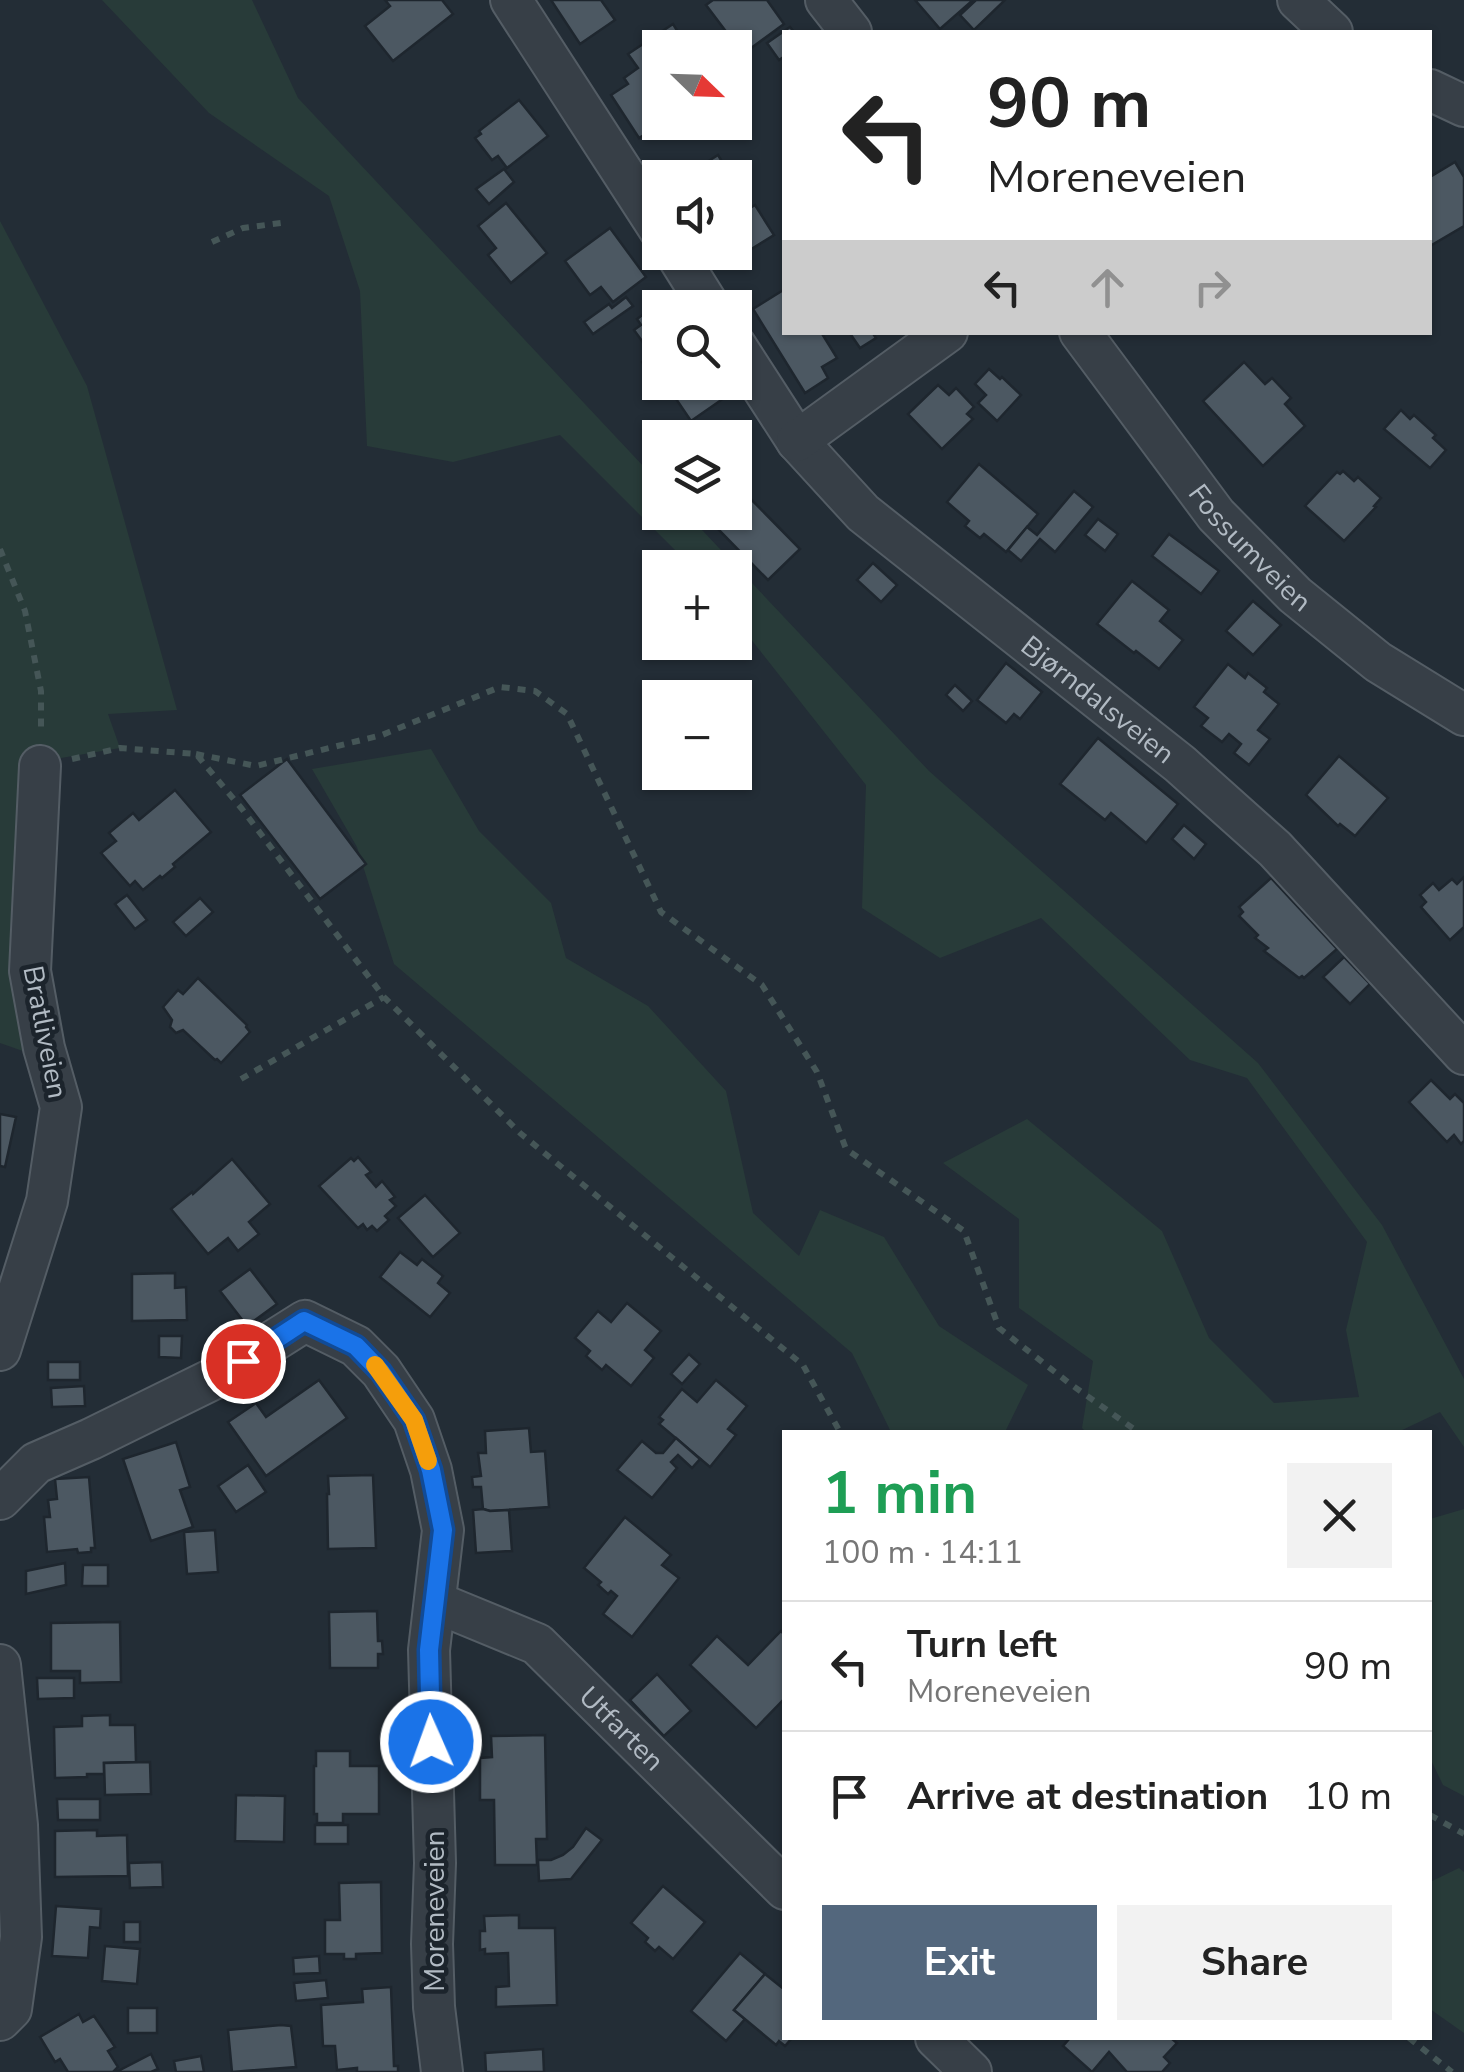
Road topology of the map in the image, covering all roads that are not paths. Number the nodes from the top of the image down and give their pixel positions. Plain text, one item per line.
1 (511, 0) edge
2 (826, 0) edge
3 (1298, 0) edge
4 (849, 30) edge
5 (1330, 30) edge
6 (1432, 91) edge
7 (1464, 106) edge
8 (642, 202) edge
9 (943, 335) edge
10 (1082, 335) edge
11 (752, 372) edge
12 (797, 441) junction
13 (1464, 715) edge
14 (40, 766) road end
15 (1464, 1054) edge
16 (0, 1350) edge
17 (0, 1499) edge
18 (435, 1602) junction
19 (0, 1665) edge
20 (782, 1886) edge
21 (0, 2020) edge
22 (938, 2040) edge
23 (442, 2072) edge
24 (971, 2072) edge

1 - 8 street
2 - 4 street
3 - 5 street
6 - 7 street
9 - 12 street
10 - 13 street, Fossumveien
11 - 12 street, Bjørndalsveien
12 - 15 street, Bjørndalsveien
14 - 16 street, Bratliveien
17 - 18 street, Moreneveien
18 - 20 street, Utfarten
18 - 23 street, Moreneveien
19 - 21 street
22 - 24 street

